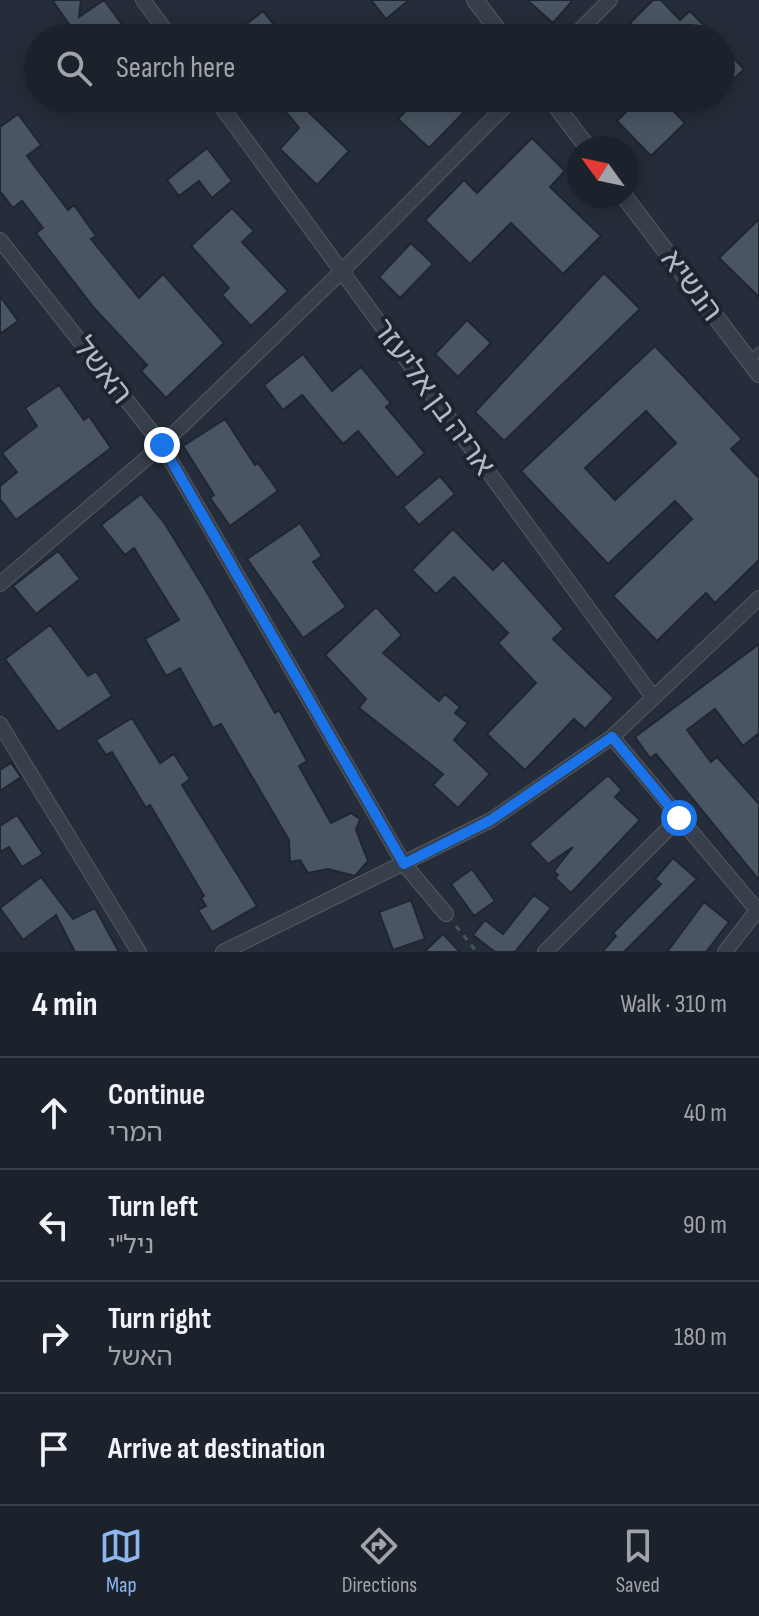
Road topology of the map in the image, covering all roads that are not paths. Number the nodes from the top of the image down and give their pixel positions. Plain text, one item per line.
1 (143, 0) edge
2 (475, 0) edge
3 (610, 0) edge
4 (161, 24) edge
5 (493, 24) edge
6 (586, 24) edge
7 (225, 112) edge
8 (499, 112) edge
9 (561, 112) edge
10 (579, 136) edge
11 (634, 208) edge
12 (0, 240) edge
13 (342, 271) junction
14 (756, 362) edge
15 (162, 445) junction
16 (0, 584) edge
17 (759, 598) edge
18 (653, 697) junction
19 (0, 724) edge
20 (612, 737) junction
21 (679, 818) junction
22 (404, 864) junction
23 (758, 909) edge
24 (446, 914) road end
25 (139, 952) edge
26 (223, 952) edge
27 (545, 952) edge
28 (725, 952) edge

1 - 4 street
2 - 5 street
3 - 6 street
7 - 13 street, אריה בן אליעזר
8 - 13 street
9 - 10 street
11 - 14 street, הנשיא
12 - 15 street, האשל
13 - 15 street
13 - 18 street, אריה בן אליעזר
15 - 16 street
15 - 22 street, האשל
17 - 18 street
18 - 20 street
19 - 25 street
20 - 21 street
20 - 22 street
21 - 23 street
21 - 27 street
22 - 24 street, האשל
22 - 26 street
23 - 28 street

